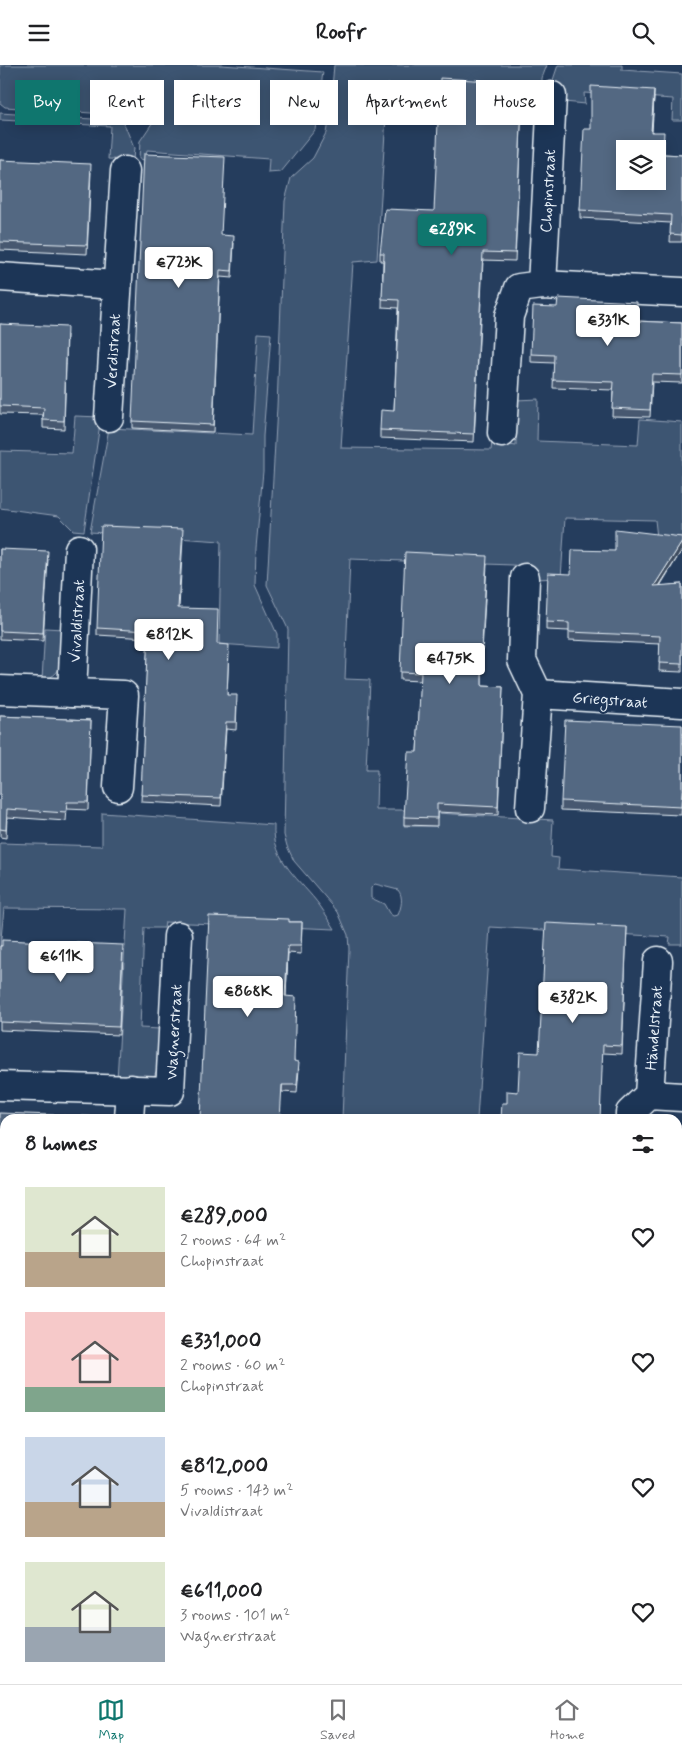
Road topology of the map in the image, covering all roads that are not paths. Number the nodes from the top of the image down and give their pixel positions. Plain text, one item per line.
1 (550, 125) edge
2 (125, 171) dead end
3 (0, 277) edge
4 (116, 285) junction
5 (542, 285) junction
6 (682, 292) edge
7 (109, 417) dead end
8 (502, 433) dead end
9 (79, 549) dead end
10 (525, 578) dead end
11 (0, 690) edge
12 (72, 693) junction
13 (538, 694) junction
14 (682, 703) edge
15 (118, 787) dead end
16 (530, 808) dead end
17 (178, 936) dead end
18 (658, 961) dead end
19 (0, 1086) edge
20 (131, 1089) junction
21 (649, 1095) junction
22 (682, 1097) edge
23 (129, 1114) edge
24 (630, 1114) edge

1 - 5 street, Chopinstraat
2 - 4 street, Verdistraat
3 - 4 street
4 - 7 street, Verdistraat
5 - 6 street
5 - 8 street
9 - 12 street, Vivaldistraat
10 - 13 street
11 - 12 street
12 - 15 street
13 - 14 street, Griegstraat
13 - 16 street
17 - 20 street, Wagnerstraat
18 - 21 street, Händelstraat
19 - 20 street, Wagnerstraat
20 - 23 street
21 - 22 street
21 - 24 street

